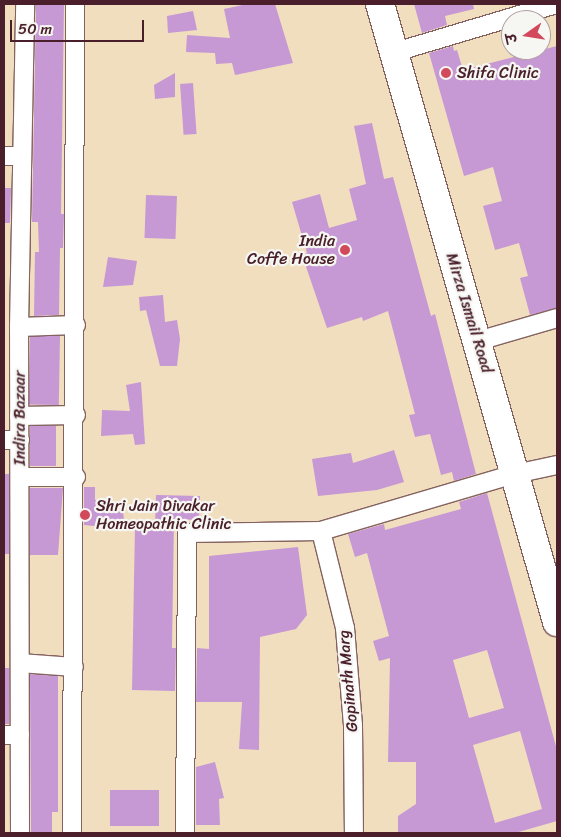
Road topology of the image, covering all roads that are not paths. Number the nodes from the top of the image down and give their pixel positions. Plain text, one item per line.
1 (25, 4) edge
2 (75, 4) edge
3 (380, 4) edge
4 (556, 4) edge
5 (392, 53) junction
6 (12, 156) edge
7 (557, 318) edge
8 (76, 326) junction
9 (20, 327) junction
10 (478, 341) junction
11 (76, 415) junction
12 (19, 416) junction
13 (12, 440) edge
14 (557, 465) edge
15 (515, 474) junction
16 (20, 477) junction
17 (76, 477) junction
18 (321, 531) junction
19 (557, 622) edge
20 (20, 663) junction
21 (74, 667) junction
22 (12, 735) edge
23 (20, 833) edge
24 (72, 833) edge
25 (185, 833) edge
26 (354, 833) edge

1 - 6 street, Indira Bazaar
2 - 8 street
3 - 5 highway, Mirza Ismail Road
4 - 5 street
5 - 10 highway, Mirza Ismail Road
6 - 9 street, Indira Bazaar
7 - 10 street
8 - 9 street
8 - 11 street
9 - 12 street, Indira Bazaar
10 - 15 highway, Mirza Ismail Road
11 - 12 street
11 - 17 street
12 - 13 street, Indira Bazaar
13 - 16 street, Indira Bazaar
14 - 15 street
15 - 18 street
15 - 19 highway, Mirza Ismail Road
16 - 17 street
16 - 20 street, Indira Bazaar
17 - 21 street
18 - 25 street
18 - 26 street, Gopinath Marg
20 - 21 street
20 - 22 street, Indira Bazaar
21 - 24 street
22 - 23 street, Indira Bazaar

